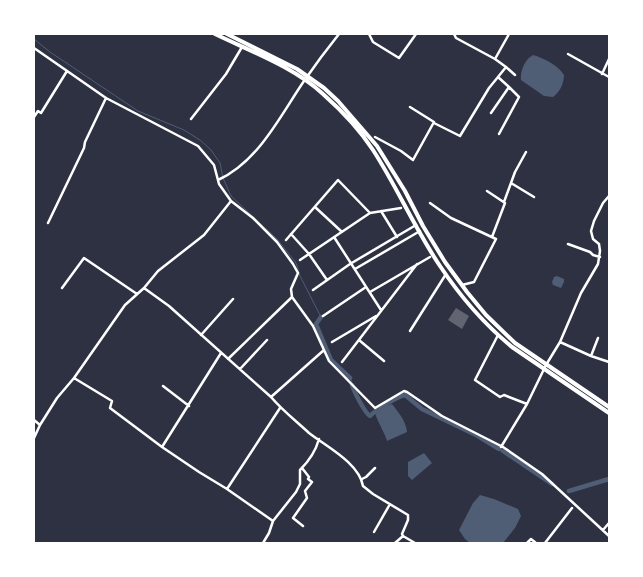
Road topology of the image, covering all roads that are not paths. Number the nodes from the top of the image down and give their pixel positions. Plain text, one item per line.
1 (215, 34) edge
2 (227, 34) edge
3 (339, 34) edge
4 (369, 34) edge
5 (416, 34) edge
6 (454, 34) edge
7 (458, 34) edge
8 (509, 34) edge
9 (456, 38) junction
10 (242, 47) junction
11 (34, 48) edge
12 (568, 54) dead end
13 (495, 59) junction
14 (609, 59) edge
15 (506, 67) junction
16 (67, 71) junction
17 (602, 74) junction
18 (515, 75) dead end
19 (498, 77) junction
20 (609, 77) edge
21 (306, 78) junction
22 (509, 87) junction
23 (106, 98) junction
24 (410, 107) dead end
25 (491, 113) dead end
26 (34, 118) edge
27 (191, 119) dead end
28 (434, 123) junction
29 (499, 134) dead end
30 (375, 137) dead end
31 (526, 152) dead end
32 (219, 179) junction
33 (512, 183) junction
34 (488, 191) dead end
35 (609, 196) edge
36 (534, 197) dead end
37 (231, 201) junction
38 (504, 202) junction
39 (430, 203) dead end
40 (315, 206) junction
41 (401, 208) dead end
42 (381, 211) junction
43 (370, 213) junction
44 (48, 222) dead end
45 (417, 225) junction
46 (420, 231) junction
47 (342, 232) junction
48 (291, 234) junction
49 (334, 237) junction
50 (397, 237) junction
51 (492, 237) junction
52 (286, 240) dead end
53 (568, 244) dead end
54 (309, 254) junction
55 (430, 257) dead end
56 (600, 257) junction
57 (300, 260) dead end
58 (351, 264) junction
59 (417, 264) junction
60 (355, 270) junction
61 (446, 274) junction
62 (327, 280) junction
63 (461, 285) junction
64 (366, 287) junction
65 (62, 288) dead end
66 (144, 288) junction
67 (313, 290) dead end
68 (370, 292) junction
69 (137, 294) junction
70 (292, 297) junction
71 (233, 299) dead end
72 (382, 310) junction
73 (378, 314) junction
74 (323, 316) dead end
75 (410, 331) dead end
76 (201, 335) junction
77 (498, 335) junction
78 (598, 338) dead end
79 (267, 340) dead end
80 (359, 340) junction
81 (332, 342) dead end
82 (560, 342) junction
83 (324, 350) junction
84 (221, 353) junction
85 (591, 356) junction
86 (228, 359) junction
87 (384, 361) dead end
88 (342, 362) dead end
89 (609, 362) edge
90 (545, 367) junction
91 (240, 370) junction
92 (74, 378) junction
93 (163, 386) dead end
94 (271, 397) junction
95 (527, 404) junction
96 (189, 406) junction
97 (609, 407) edge
98 (280, 408) junction
99 (609, 414) edge
100 (34, 420) edge
101 (40, 425) junction
102 (34, 438) edge
103 (319, 439) junction
104 (162, 447) junction
105 (501, 447) junction
106 (302, 468) junction
107 (375, 468) dead end
108 (362, 479) junction
109 (227, 489) junction
110 (390, 504) junction
111 (572, 508) dead end
112 (273, 521) junction
113 (609, 522) edge
114 (303, 526) dead end
115 (603, 530) junction
116 (374, 532) dead end
117 (403, 536) junction
118 (609, 536) edge
119 (263, 543) edge
120 (396, 543) edge
121 (415, 543) edge
122 (527, 543) edge
123 (536, 543) edge
124 (545, 543) edge

1 - 10 main road
2 - 21 main road
3 - 21 street
4 - 5 street
6 - 9 street
7 - 9 street
8 - 13 street
9 - 13 street
10 - 21 main road
10 - 27 street
11 - 16 street
12 - 17 street
13 - 15 street
14 - 17 street
15 - 18 street
15 - 19 street
16 - 23 street
16 - 26 street
17 - 20 street
19 - 22 street
19 - 28 street
21 - 32 street
21 - 45 main road
21 - 63 main road
22 - 25 street
22 - 29 street
23 - 32 street
23 - 44 street
24 - 28 street
28 - 30 street
31 - 33 street
32 - 37 street
33 - 36 street
33 - 38 street
34 - 38 street
35 - 56 street
37 - 66 street
37 - 70 street
38 - 51 street
39 - 51 street
40 - 43 street
40 - 47 street
40 - 48 street
41 - 42 street
42 - 43 street
42 - 50 street
43 - 47 street
45 - 46 main road
45 - 50 street
46 - 60 street
46 - 61 main road
47 - 49 street
48 - 52 street
48 - 54 street
49 - 54 street
49 - 58 street
50 - 58 street
51 - 63 street
53 - 56 street
54 - 57 street
54 - 62 street
55 - 59 street
56 - 82 street
58 - 60 street
58 - 62 street
59 - 68 street
59 - 72 street
60 - 64 street
61 - 75 street
61 - 77 main road
62 - 67 street
63 - 90 main road
64 - 68 street
64 - 74 street
65 - 69 street
66 - 69 street
66 - 76 street
68 - 72 street
69 - 92 street
70 - 83 street
70 - 86 street
71 - 76 street
72 - 73 street
73 - 80 street
73 - 81 street
76 - 84 street
77 - 90 main road
77 - 95 street
78 - 85 street
79 - 91 street
80 - 87 street
80 - 88 street
82 - 85 street
82 - 90 street
83 - 94 street
83 - 105 street
84 - 86 street
84 - 96 street
85 - 89 street
86 - 91 street
90 - 95 street
90 - 97 main road
90 - 99 main road
91 - 94 street
92 - 101 street
92 - 104 street
93 - 96 street
94 - 98 street
95 - 105 street
96 - 104 street
98 - 103 street
98 - 109 street
100 - 101 street
101 - 102 street
103 - 106 street
103 - 108 street
104 - 109 street
105 - 115 street
106 - 112 street
106 - 114 street
107 - 108 street
108 - 110 street
109 - 112 street
110 - 116 street
110 - 117 street
111 - 124 street
112 - 119 street
113 - 115 street
115 - 118 street
117 - 120 street
117 - 121 street
122 - 123 street

